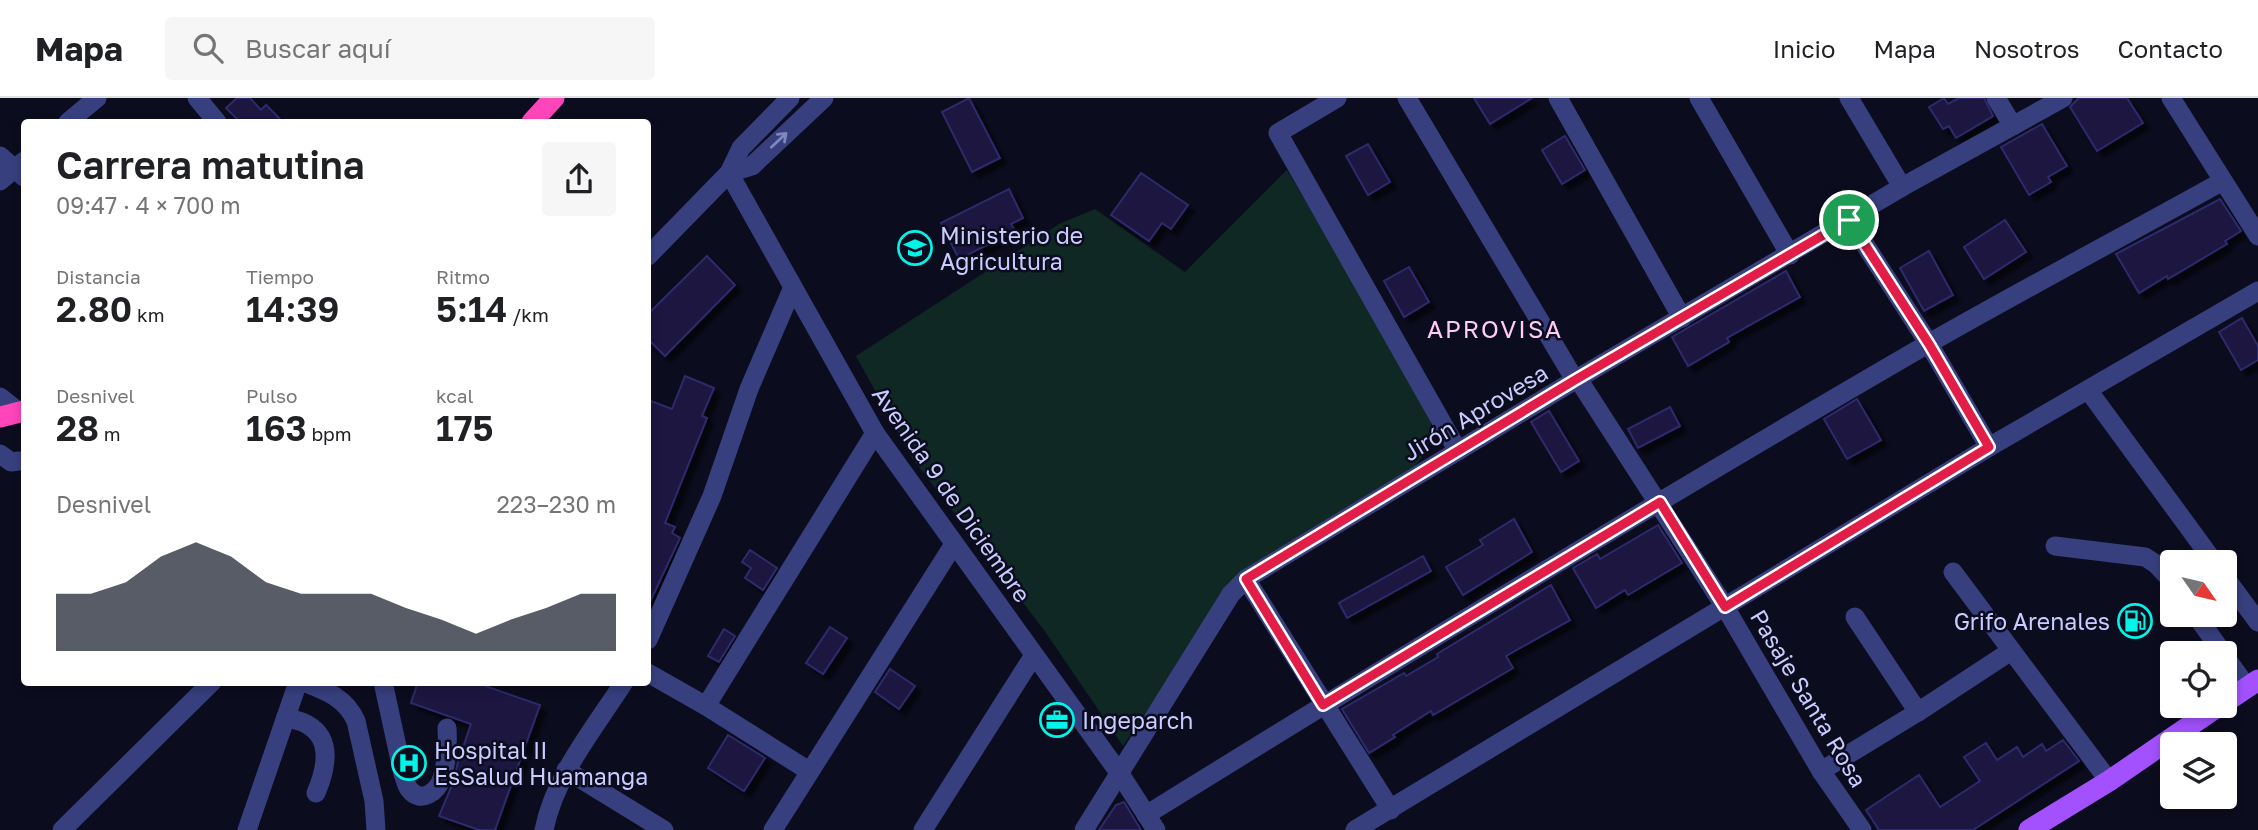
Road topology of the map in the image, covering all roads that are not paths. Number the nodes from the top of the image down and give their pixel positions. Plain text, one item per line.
1 (97, 98) edge
2 (197, 98) edge
3 (554, 98) edge
4 (790, 98) edge
5 (824, 98) edge
6 (1337, 98) edge
7 (1407, 98) edge
8 (1558, 98) edge
9 (1699, 98) edge
10 (1849, 98) edge
11 (1996, 98) edge
12 (2063, 98) edge
13 (2171, 98) edge
14 (72, 119) edge
15 (215, 119) edge
16 (535, 119) edge
17 (2013, 126) junction
18 (16, 165) edge
19 (729, 173) junction
20 (0, 181) edge
21 (2223, 181) junction
22 (1902, 187) junction
23 (1849, 220) junction
24 (2258, 236) edge
25 (651, 253) edge
26 (1790, 255) junction
27 (793, 288) junction
28 (2258, 291) edge
29 (1682, 318) junction
30 (1929, 344) junction
31 (1577, 379) junction
32 (2088, 390) junction
33 (0, 397) edge
34 (14, 413) edge
35 (875, 433) junction
36 (1989, 447) junction
37 (1458, 451) junction
38 (0, 454) edge
39 (19, 461) dead end
40 (1660, 502) junction
41 (954, 544) junction
42 (2056, 546) dead end
43 (2205, 550) edge
44 (2160, 568) edge
45 (1953, 572) dead end
46 (1246, 579) junction
47 (2237, 594) edge
48 (1725, 607) junction
49 (1855, 617) dead end
50 (2258, 622) edge
51 (651, 633) edge
52 (2011, 651) junction
53 (1034, 655) junction
54 (2237, 667) edge
55 (651, 675) edge
56 (2253, 683) edge
57 (208, 686) edge
58 (299, 686) edge
59 (311, 686) edge
60 (384, 686) edge
61 (621, 686) edge
62 (2237, 694) edge
63 (1323, 705) junction
64 (706, 706) junction
65 (1918, 712) junction
66 (286, 717) junction
67 (2201, 718) edge
68 (447, 728) dead end
69 (566, 770) junction
70 (809, 771) junction
71 (1821, 771) junction
72 (1120, 774) junction
73 (2109, 781) junction
74 (316, 793) dead end
75 (1391, 810) junction
76 (1151, 822) edge
77 (62, 830) edge
78 (247, 830) edge
79 (376, 830) edge
80 (544, 830) edge
81 (664, 830) edge
82 (773, 830) edge
83 (923, 830) edge
84 (1084, 830) edge
85 (1355, 830) edge
86 (1862, 830) edge
87 (2029, 830) edge

1 - 14 street
2 - 15 street
3 - 16 highway
4 - 19 street
19 -> 5 street
6 - 37 street
7 - 31 street, Pasaje Santa Rosa
8 - 29 street
9 - 26 street
10 - 22 street
11 - 17 street
12 - 17 street, Jirón Aprovesa
13 - 21 street
17 - 22 street, Jirón Aprovesa
18 - 20 street
19 - 25 street
19 - 27 street, Avenida 9 de Diciembre
21 - 24 street
21 - 30 street
22 - 23 street, Jirón Aprovesa
23 - 26 street, Jirón Aprovesa
23 - 30 street
26 - 29 street, Jirón Aprovesa
27 - 35 street, Avenida 9 de Diciembre
27 - 51 street
28 - 32 street
29 - 31 street, Jirón Aprovesa
30 - 36 street
30 - 40 street
31 - 37 street, Jirón Aprovesa
31 - 40 street, Pasaje Santa Rosa
32 - 36 street
32 - 43 street
33 - 34 street
35 - 41 street, Avenida 9 de Diciembre
35 - 64 street
36 - 48 street
37 - 46 street, Jirón Aprovesa
38 - 39 street
40 - 48 street, Pasaje Santa Rosa
40 - 63 street
41 - 53 street, Avenida 9 de Diciembre
41 - 70 street
42 - 44 street
45 - 52 street
46 - 63 street
46 - 72 street, Jirón Aprovesa
47 - 50 street
48 - 71 street, Pasaje Santa Rosa
48 - 75 street
49 - 65 street
52 - 65 street
52 - 73 street
53 - 72 street, Avenida 9 de Diciembre
53 - 83 street
54 - 56 street
55 - 64 street
56 - 62 main road
57 - 77 street
58 - 66 street
59 - 79 street
60 - 68 street
61 - 69 street
63 - 75 street
63 - 76 street
64 - 70 street
65 - 71 street
66 - 74 street
66 - 78 street
67 - 73 main road
69 - 80 street
69 - 81 street
70 - 82 street
71 - 86 street, Pasaje Santa Rosa
72 - 76 street, Avenida 9 de Diciembre
72 - 84 street, Jirón Aprovesa
73 - 87 main road
75 - 85 street

